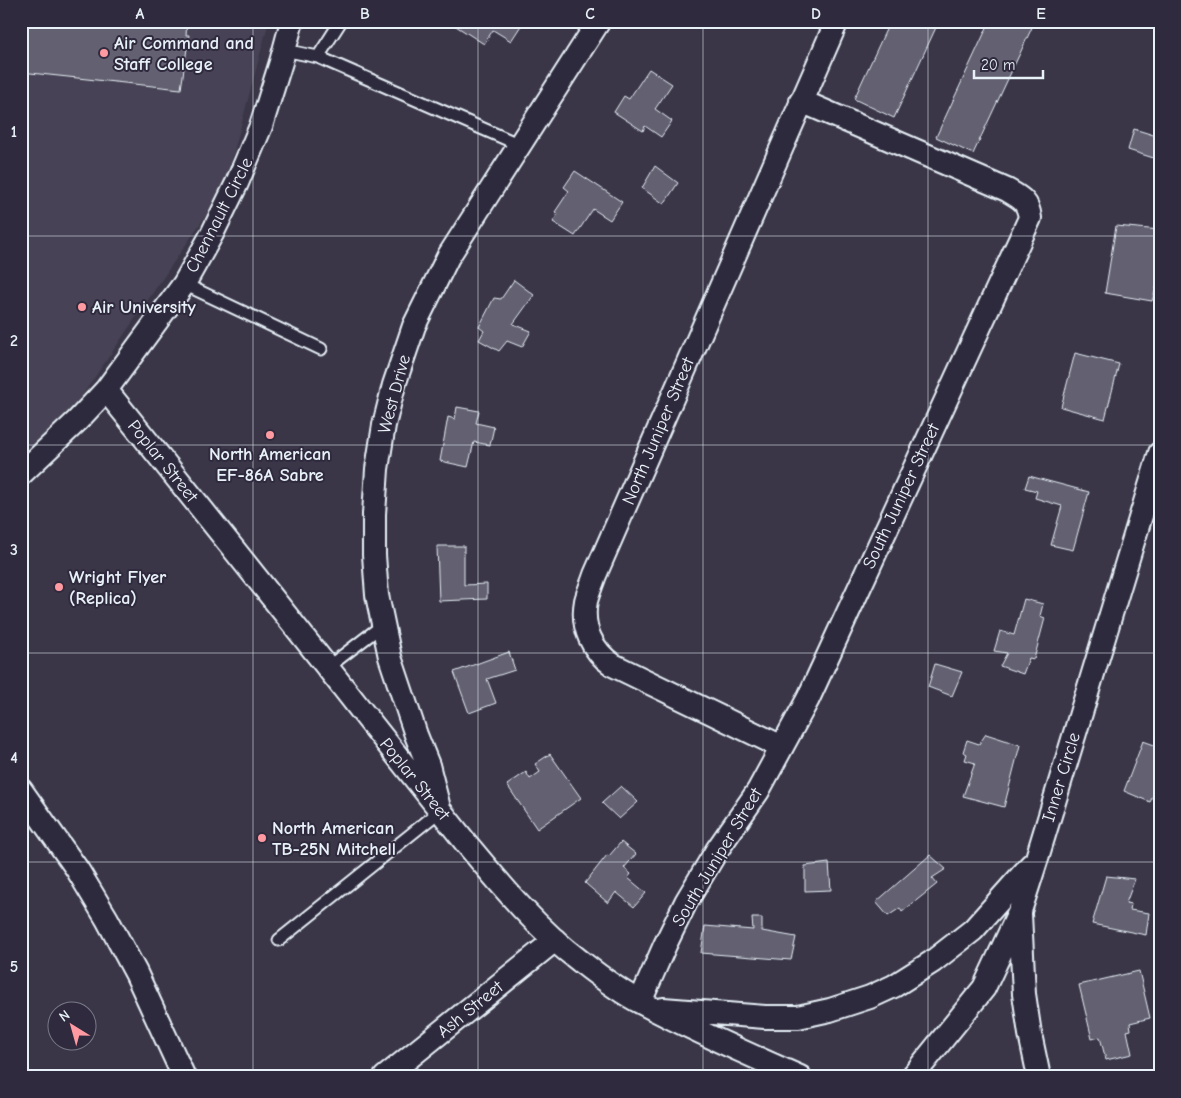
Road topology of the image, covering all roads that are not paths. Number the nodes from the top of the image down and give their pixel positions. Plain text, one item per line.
1 (292, 21) edge
2 (341, 21) edge
3 (599, 21) edge
4 (837, 21) edge
5 (284, 50) junction
6 (318, 57) junction
7 (801, 101) junction
8 (520, 145) junction
9 (184, 284) junction
10 (321, 349) dead end
11 (106, 390) junction
12 (1160, 453) edge
13 (21, 474) edge
14 (384, 624) junction
15 (328, 668) junction
16 (782, 747) junction
17 (21, 790) edge
18 (440, 810) junction
19 (1037, 858) junction
20 (1020, 911) junction
21 (279, 940) dead end
22 (555, 940) junction
23 (647, 1006) junction
24 (184, 1077) edge
25 (385, 1077) edge
26 (800, 1077) edge
27 (912, 1077) edge
28 (1039, 1077) edge

1 - 5 street, Chennault Circle
2 - 6 lane
3 - 8 street, West Drive
4 - 7 street, North Juniper Street
5 - 6 lane
5 - 9 street, Chennault Circle
6 - 8 lane
7 - 16 street, North Juniper Street
7 - 16 street, South Juniper Street
8 - 14 street, West Drive
9 - 10 lane
9 - 11 street, Chennault Circle
11 - 13 street, Chennault Circle
11 - 15 street, Poplar Street
12 - 19 street, Inner Circle
14 - 15 lane
14 - 18 street, West Drive
15 - 18 street, Poplar Street
16 - 23 street, South Juniper Street
17 - 24 street
18 - 21 lane
18 - 22 street, Poplar Street
19 - 20 street, Inner Circle
19 - 23 street
20 - 27 street, Inner Circle
20 - 28 street
22 - 23 street, Poplar Street
22 - 25 street, Ash Street
23 - 26 street, Poplar Street

